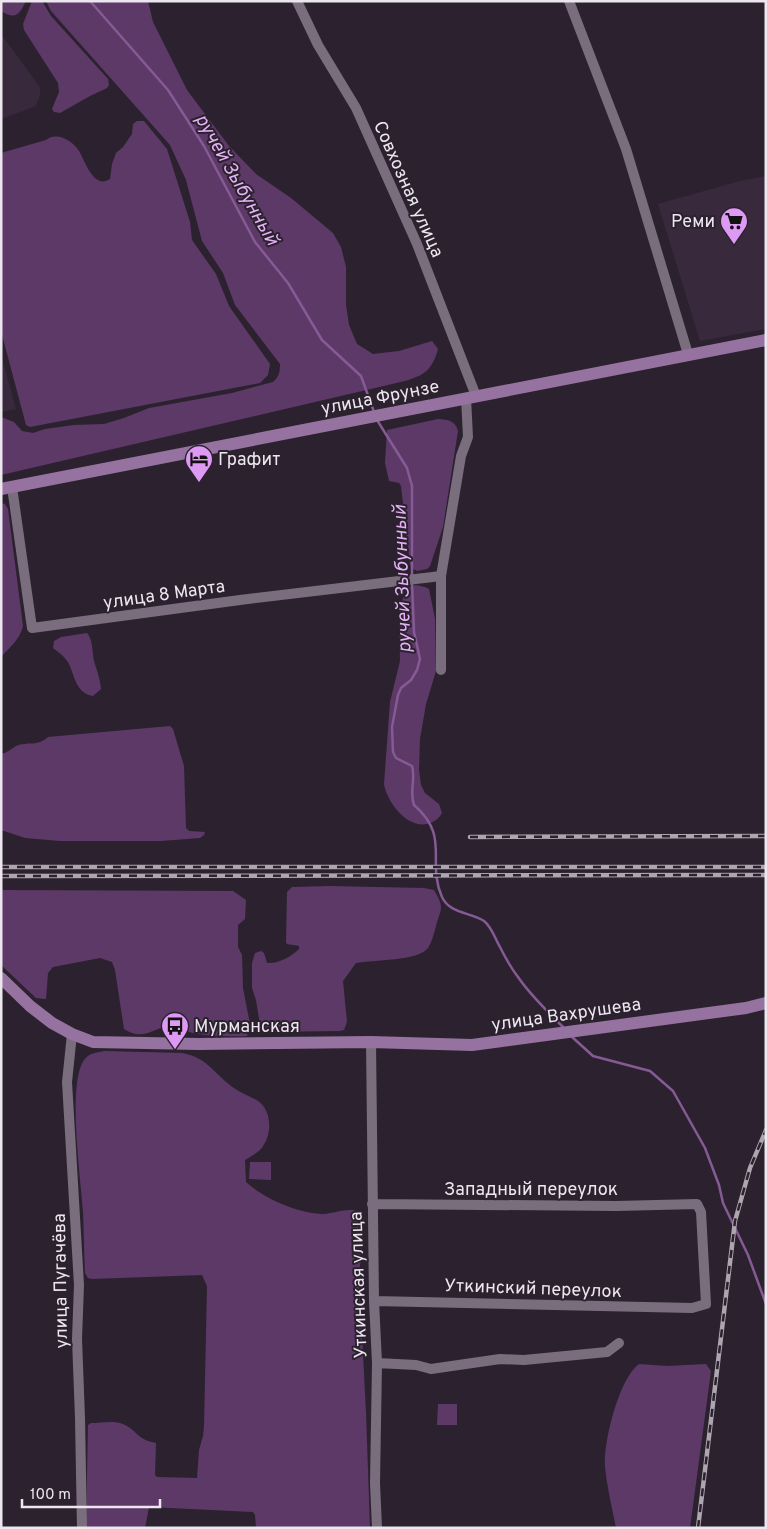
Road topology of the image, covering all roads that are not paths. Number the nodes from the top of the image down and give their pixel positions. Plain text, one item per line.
1 (297, 1) edge
2 (569, 1) edge
3 (766, 340) edge
4 (688, 354) junction
5 (471, 397) junction
6 (6, 488) edge
7 (441, 576) junction
8 (441, 670) dead end
9 (1, 978) edge
10 (766, 1003) edge
11 (72, 1034) junction
12 (371, 1042) junction
13 (372, 1204) junction
14 (374, 1301) junction
15 (692, 1308) joint
16 (619, 1343) dead end
17 (377, 1364) junction
18 (82, 1528) edge
19 (377, 1528) edge

1 - 5 street, Совхозная улица
2 - 4 street
3 - 4 main road, улица Фрунзе
4 - 5 main road, улица Фрунзе
5 - 6 main road, улица Фрунзе
5 - 7 street
6 - 7 street, улица 8 Марта
7 - 8 street
9 - 11 main road, улица Вахрушева
10 - 12 main road, улица Вахрушева
11 - 12 main road, улица Вахрушева
11 - 18 street, улица Пугачёва
12 - 13 street, Уткинская улица
13 - 14 street, Уткинская улица
13 - 15 street, Западный переулок
14 - 15 street, Уткинский переулок
14 - 17 street, Уткинская улица
16 - 17 street
17 - 19 street, Уткинская улица

